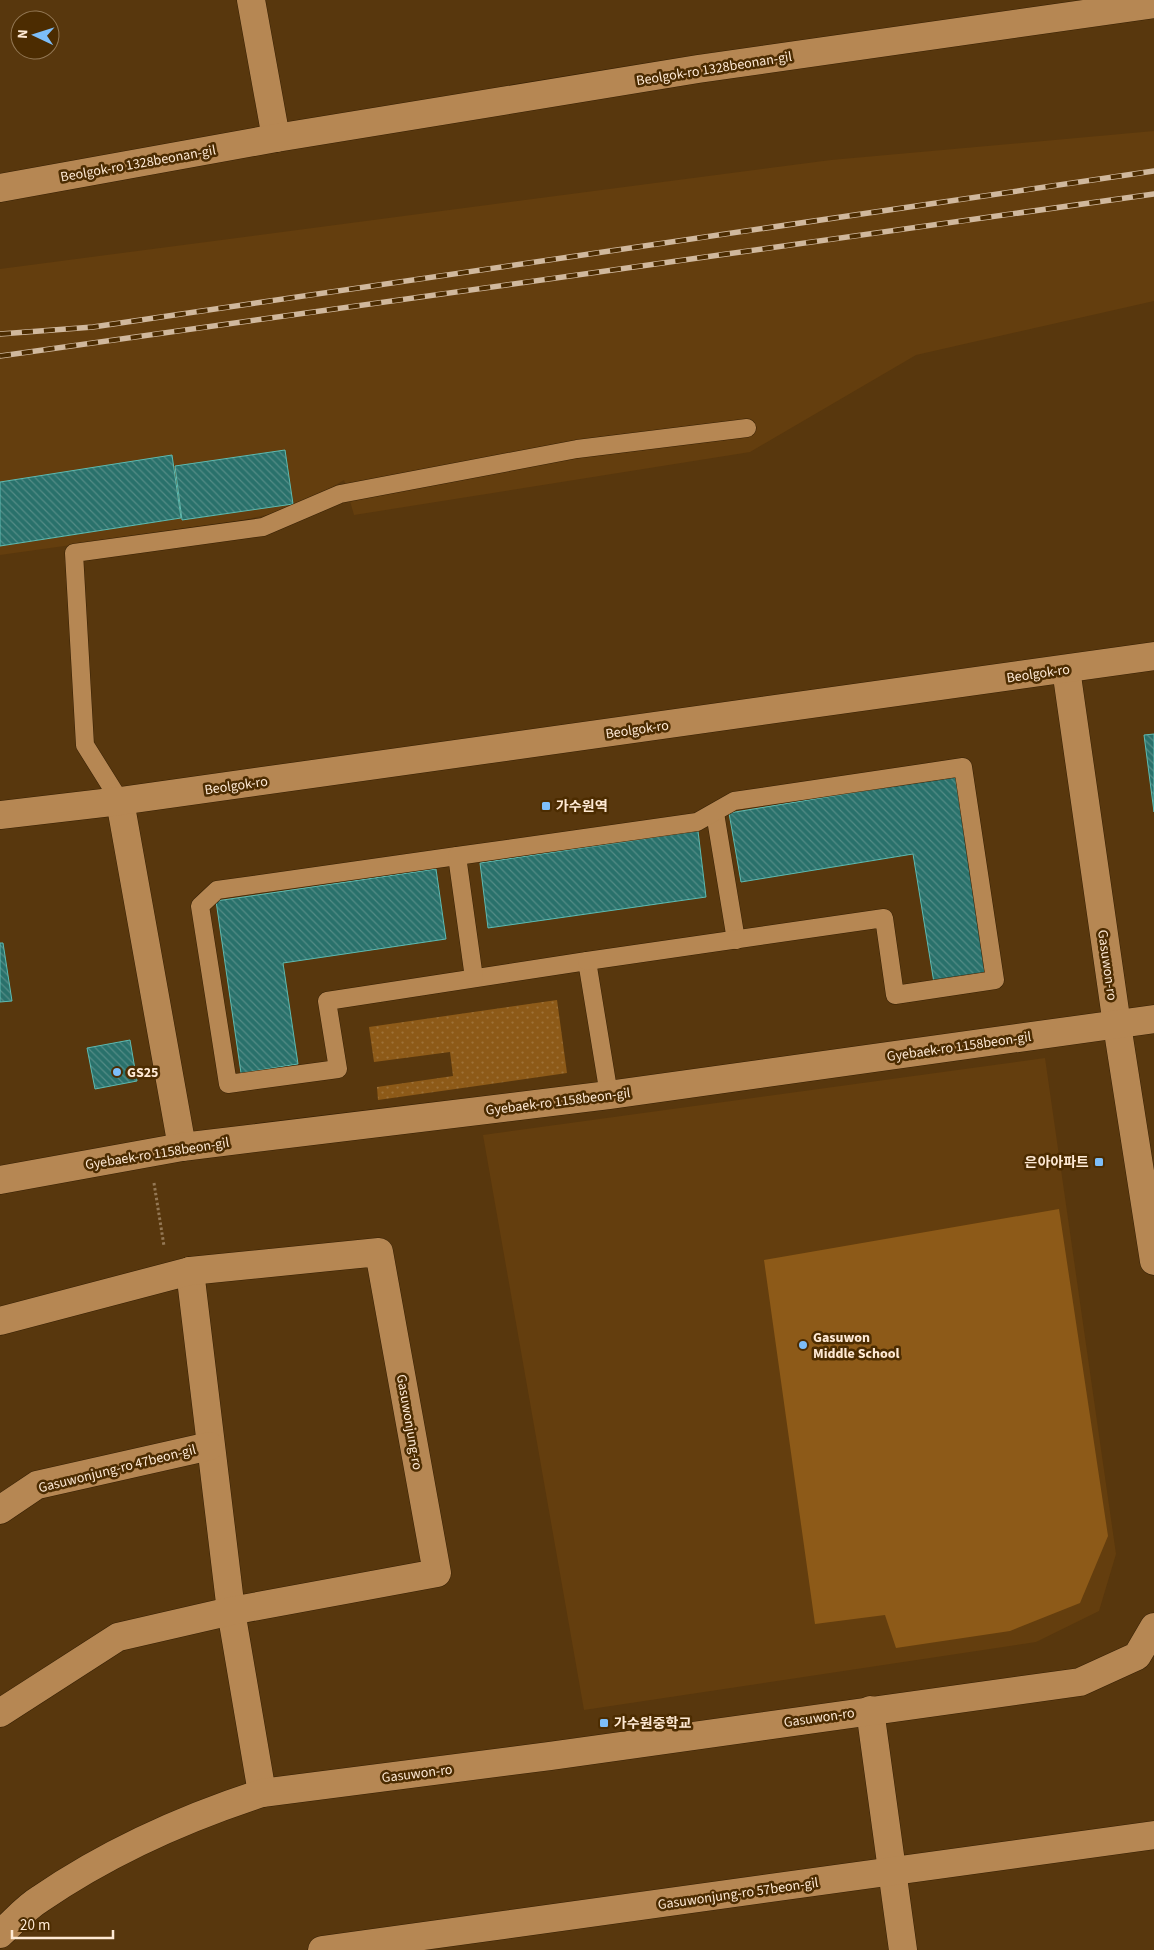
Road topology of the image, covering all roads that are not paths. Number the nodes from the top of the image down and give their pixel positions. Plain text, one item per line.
1 (251, 0) edge
2 (1154, 4) edge
3 (276, 138) junction
4 (0, 188) edge
5 (747, 428) dead end
6 (1154, 656) edge
7 (1066, 669) junction
8 (120, 801) junction
9 (715, 813) junction
10 (0, 815) edge
11 (457, 856) junction
12 (736, 940) junction
13 (587, 962) junction
14 (474, 978) junction
15 (1154, 1019) edge
16 (1117, 1024) junction
17 (609, 1095) junction
18 (182, 1147) junction
19 (0, 1180) edge
20 (1154, 1261) edge
21 (180, 1274) junction
22 (0, 1321) edge
23 (210, 1446) junction
24 (0, 1510) edge
25 (231, 1611) junction
26 (1154, 1627) edge
27 (870, 1710) junction
28 (0, 1713) edge
29 (262, 1793) junction
30 (1154, 1835) edge
31 (892, 1872) junction
32 (0, 1934) edge
33 (322, 1950) edge
34 (903, 1950) edge

1 - 3 street
2 - 3 street, Beolgok-ro 1328beonan-gil
3 - 4 street, Beolgok-ro 1328beonan-gil
5 - 8 lane
6 - 7 street, Beolgok-ro
7 - 8 street, Beolgok-ro
7 - 16 street, Gasuwon-ro
8 - 10 street, Beolgok-ro
8 - 18 street
9 - 11 lane
9 - 12 lane
9 - 12 lane
11 - 14 lane
11 - 14 lane
12 - 13 lane
13 - 14 lane
13 - 17 lane
15 - 16 street, Gyebaek-ro 1158beon-gil
16 - 17 street, Gyebaek-ro 1158beon-gil
16 - 20 street, Gasuwon-ro
17 - 18 street, Gyebaek-ro 1158beon-gil
18 - 19 street, Gyebaek-ro 1158beon-gil
21 - 22 street, Gasuwonjung-ro
21 - 23 street
21 - 25 street, Gasuwonjung-ro
23 - 24 street, Gasuwonjung-ro 47beon-gil
23 - 25 street
25 - 28 street
25 - 29 street
26 - 27 street, Gasuwon-ro
27 - 29 street, Gasuwon-ro
27 - 31 street, Gasuwon-ro
29 - 32 street, Gasuwon-ro
30 - 31 street, Gasuwonjung-ro 57beon-gil
31 - 33 street, Gasuwonjung-ro 57beon-gil
31 - 34 street, Gasuwon-ro

